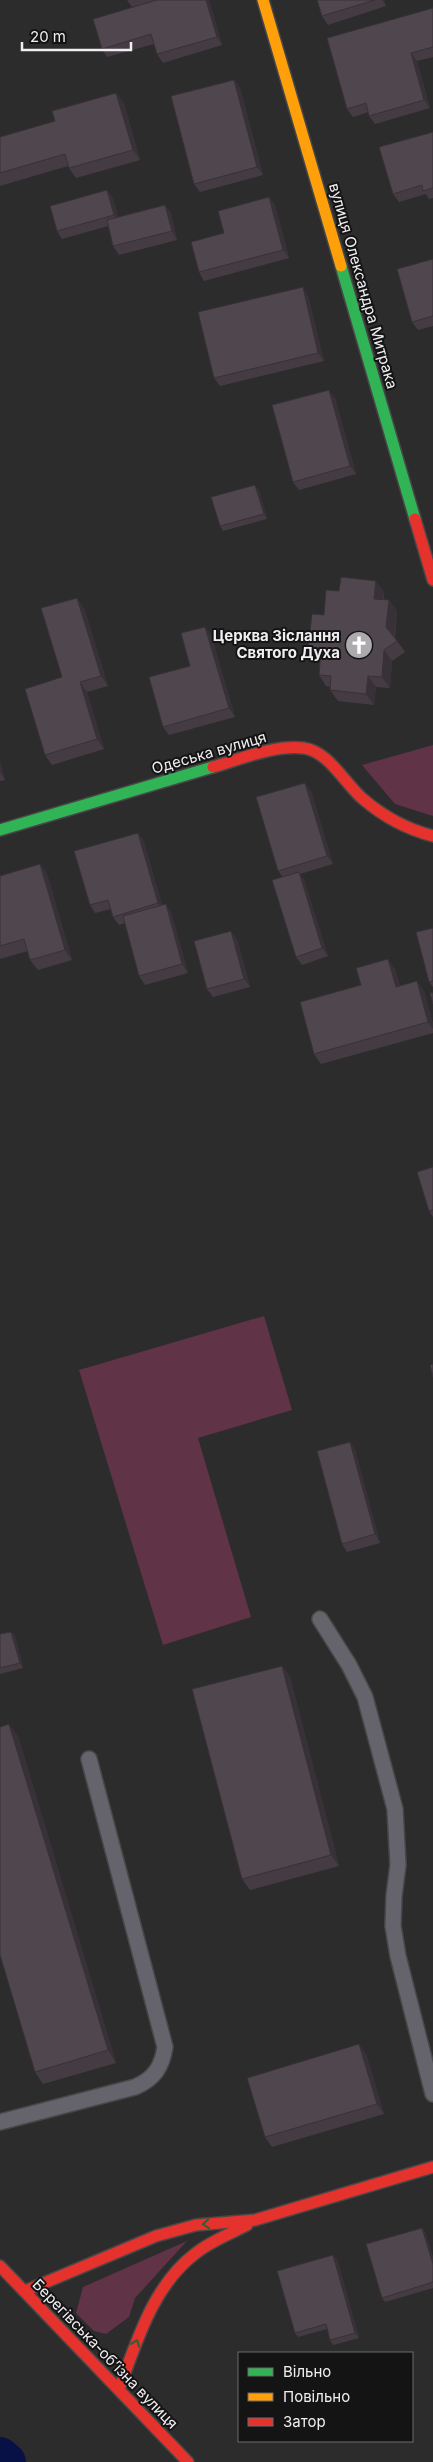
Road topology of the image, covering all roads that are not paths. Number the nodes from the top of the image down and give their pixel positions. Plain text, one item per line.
1 (263, 0) edge
2 (433, 580) edge
3 (0, 830) edge
4 (433, 836) edge
5 (320, 1619) dead end
6 (89, 1759) dead end
7 (433, 2094) edge
8 (0, 2122) edge
9 (433, 2167) edge
10 (255, 2220) junction
11 (0, 2266) edge
12 (25, 2292) junction
13 (119, 2389) junction
14 (188, 2462) edge

1 - 2 main road, вулиця Олександра Митрака
3 - 4 main road, Одеська вулиця
5 - 7 lane
6 - 8 lane
9 - 10 main road
10 -> 12 main road
13 -> 10 main road
11 - 12 main road, Берегівська-обʼїзна вулиця
12 - 13 main road, Берегівська-обʼїзна вулиця
13 - 14 main road, Берегівська-обʼїзна вулиця

